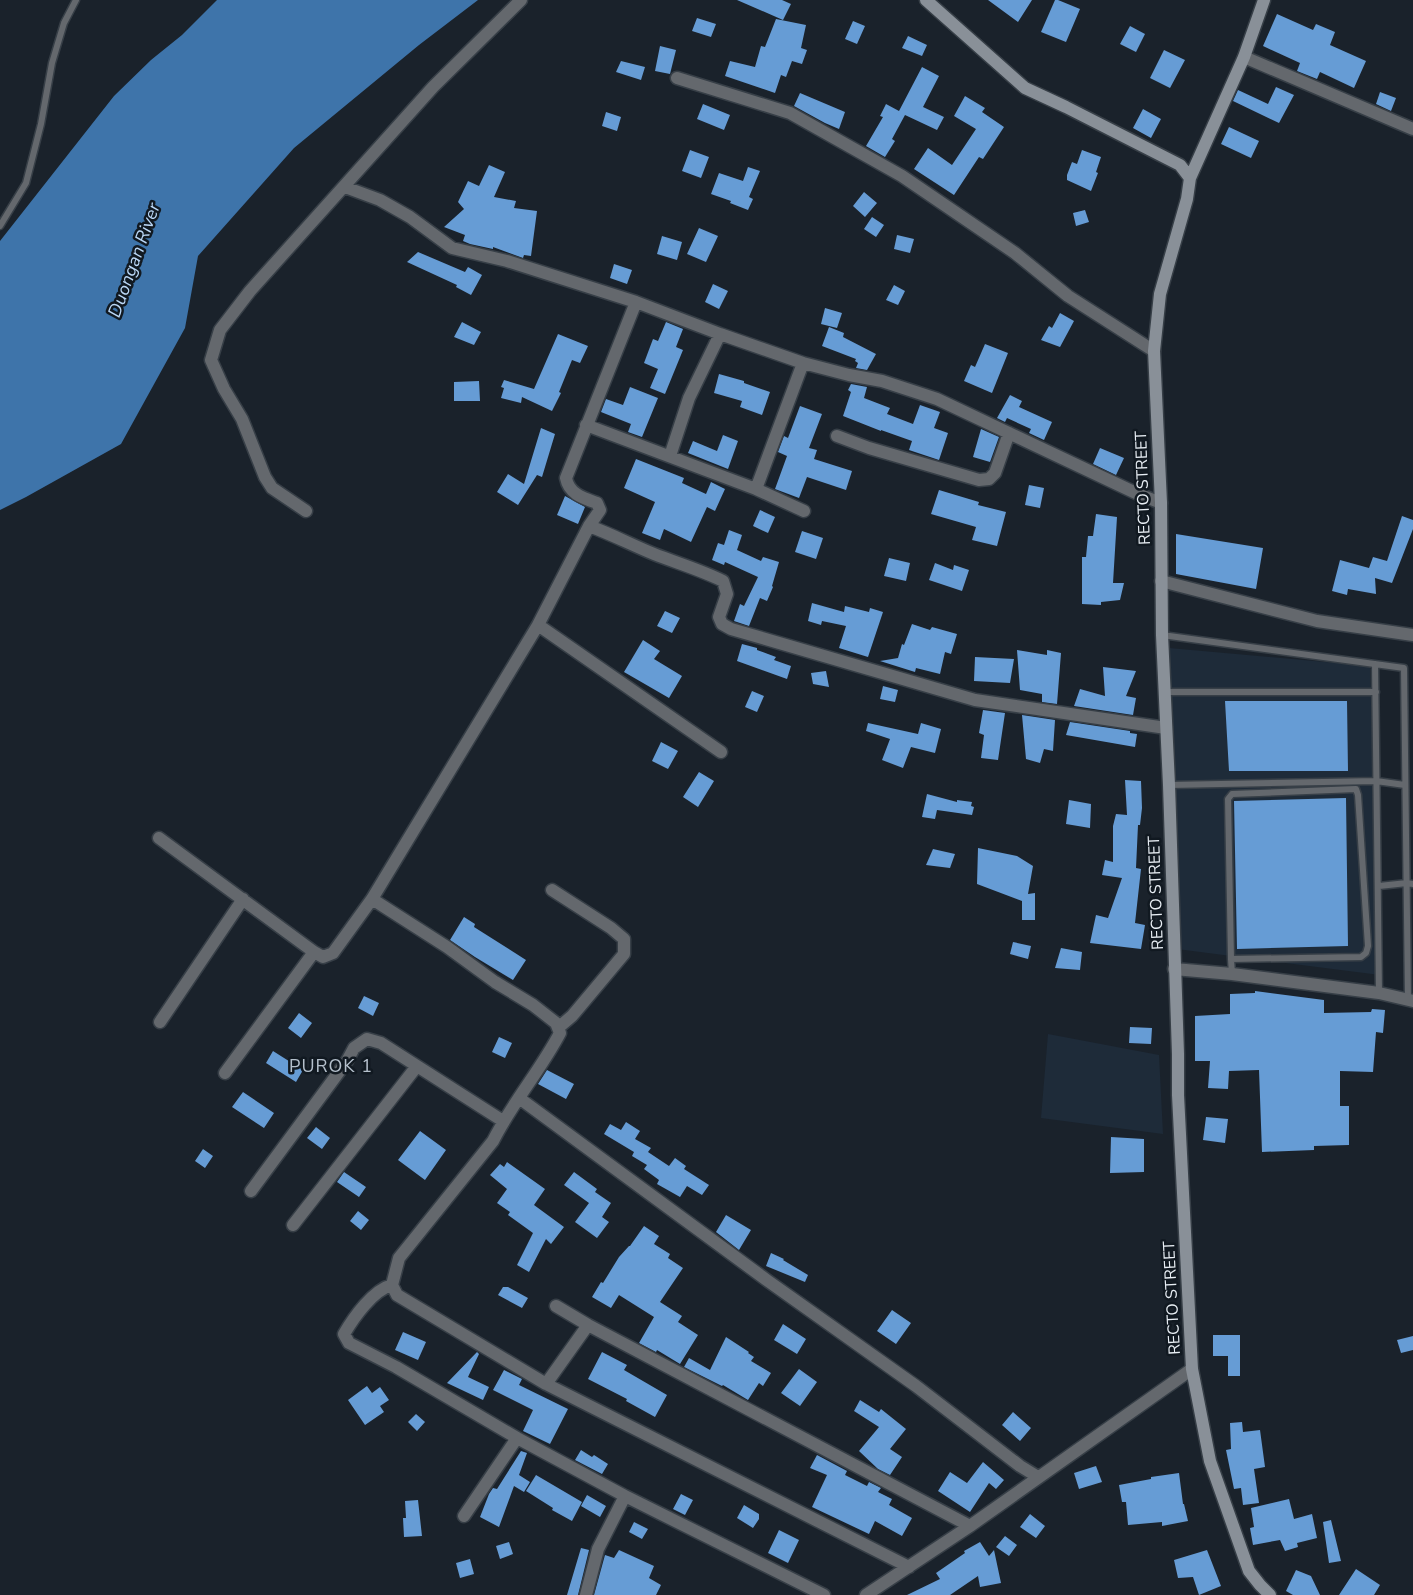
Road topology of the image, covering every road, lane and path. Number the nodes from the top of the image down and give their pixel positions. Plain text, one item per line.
1 (76, 0) edge
2 (521, 0) edge
3 (1264, 0) edge
4 (931, 1) edge
5 (1244, 57) junction
6 (677, 78) dead end
7 (1413, 129) edge
8 (1190, 178) junction
9 (345, 186) junction
10 (0, 226) edge
11 (636, 302) junction
12 (720, 334) junction
13 (1154, 351) junction
14 (803, 363) junction
15 (586, 425) junction
16 (1009, 433) junction
17 (837, 436) dead end
18 (670, 456) junction
19 (756, 489) junction
20 (1162, 503) junction
21 (306, 510) dead end
22 (804, 512) dead end
23 (589, 526) junction
24 (1161, 581) junction
25 (538, 625) junction
26 (1162, 635) junction
27 (1413, 635) edge
28 (1375, 664) junction
29 (1164, 692) junction
30 (1376, 692) junction
31 (1166, 728) junction
32 (720, 752) dead end
33 (1376, 781) junction
34 (1169, 784) junction
35 (1405, 785) junction
36 (160, 838) dead end
37 (1410, 883) edge
38 (1379, 886) junction
39 (552, 890) dead end
40 (372, 898) junction
41 (243, 899) junction
42 (314, 952) junction
43 (1231, 959) junction
44 (1174, 969) junction
45 (1232, 974) junction
46 (1379, 993) junction
47 (1410, 1000) edge
48 (160, 1022) dead end
49 (558, 1028) junction
50 (417, 1066) junction
51 (225, 1073) dead end
52 (519, 1098) junction
53 (503, 1121) junction
54 (252, 1191) dead end
55 (293, 1225) dead end
56 (392, 1285) junction
57 (556, 1306) dead end
58 (588, 1325) junction
59 (1192, 1369) junction
60 (546, 1384) junction
61 (517, 1438) junction
62 (1038, 1477) junction
63 (625, 1496) junction
64 (464, 1516) dead end
65 (970, 1526) junction
66 (910, 1566) junction
67 (586, 1595) edge
68 (824, 1595) edge
69 (866, 1595) edge
70 (1270, 1595) edge

1 - 10 lane
2 - 9 street
3 - 5 street, RECTO STREET
4 - 8 street
5 - 7 street
5 - 8 street, RECTO STREET
6 - 13 street
8 - 13 street, RECTO STREET
9 - 11 street
9 - 21 street
11 - 12 street
11 - 15 street
12 - 14 street
12 - 18 street
13 - 20 street, RECTO STREET
14 - 16 street
14 - 19 street
15 - 18 street
15 - 23 street
16 - 17 street
16 - 20 street
18 - 19 street
19 - 22 street
20 - 24 street, RECTO STREET
23 - 25 street
23 - 31 street
24 - 26 street, RECTO STREET
24 - 27 street
25 - 32 street
25 - 40 street
26 - 28 lane
26 - 29 street, RECTO STREET
28 - 30 lane
28 - 35 lane
29 - 30 lane
29 - 31 street, RECTO STREET
30 - 33 lane
31 - 34 street, RECTO STREET
33 - 34 lane
33 - 35 lane
33 - 38 lane
34 - 44 street, RECTO STREET
35 - 37 lane
36 - 41 street
37 - 38 lane
37 - 47 lane
38 - 46 lane
39 - 49 street
40 - 42 street
40 - 49 street
41 - 42 street
41 - 48 street
42 - 51 street
43 - 43 lane
43 - 45 lane
44 - 45 street
44 - 59 street, RECTO STREET
45 - 46 street
46 - 47 street
49 - 52 street
50 - 53 street
50 - 54 street
50 - 55 street
52 - 53 street
52 - 62 street
53 - 56 street
56 - 60 street
56 - 61 street
57 - 58 street
58 - 60 street
58 - 65 street
59 - 62 street
59 - 70 street, RECTO STREET
60 - 66 street
61 - 63 street
61 - 64 street
62 - 65 street
63 - 67 street
63 - 68 street
65 - 66 street
66 - 69 street

